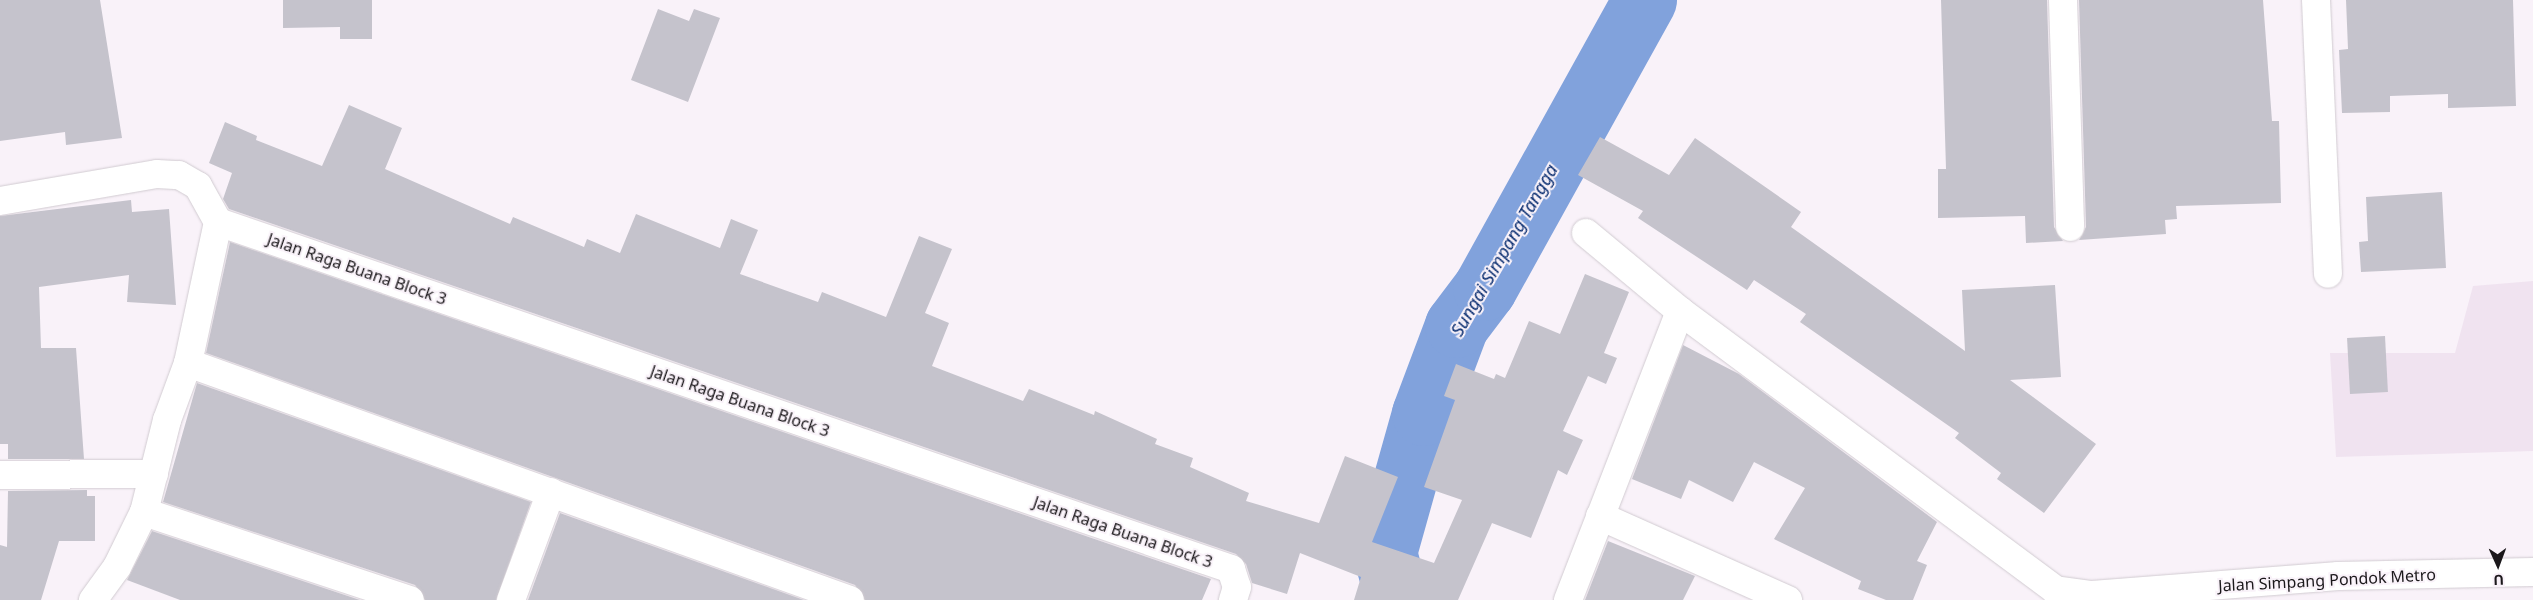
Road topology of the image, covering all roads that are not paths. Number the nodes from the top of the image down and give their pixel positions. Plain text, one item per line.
1 (2063, 0) edge
2 (2316, 0) edge
3 (0, 202) edge
4 (218, 222) junction
5 (2070, 226) dead end
6 (1586, 233) dead end
7 (2328, 274) dead end
8 (1680, 312) junction
9 (188, 363) junction
10 (0, 474) edge
11 (154, 474) junction
12 (551, 492) junction
13 (144, 512) junction
14 (1600, 516) junction
15 (2533, 572) edge
16 (2338, 588) edge
17 (2092, 597) edge
18 (93, 600) edge
19 (410, 600) edge
20 (511, 600) edge
21 (850, 600) edge
22 (1233, 600) edge
23 (1568, 600) edge
24 (1788, 600) edge

1 - 5 street
2 - 7 street
3 - 4 street
4 - 9 street
4 - 22 street, Jalan Raga Buana Block 3
6 - 8 street, Jalan Simpang Pondok Metro
8 - 14 street
8 - 17 street, Jalan Simpang Pondok Metro
9 - 11 street
9 - 12 street
10 - 11 street
11 - 13 street
12 - 20 street
12 - 21 street
13 - 18 street
13 - 19 street
14 - 23 street
14 - 24 street
15 - 16 street, Jalan Simpang Pondok Metro
16 - 17 street, Jalan Simpang Pondok Metro

